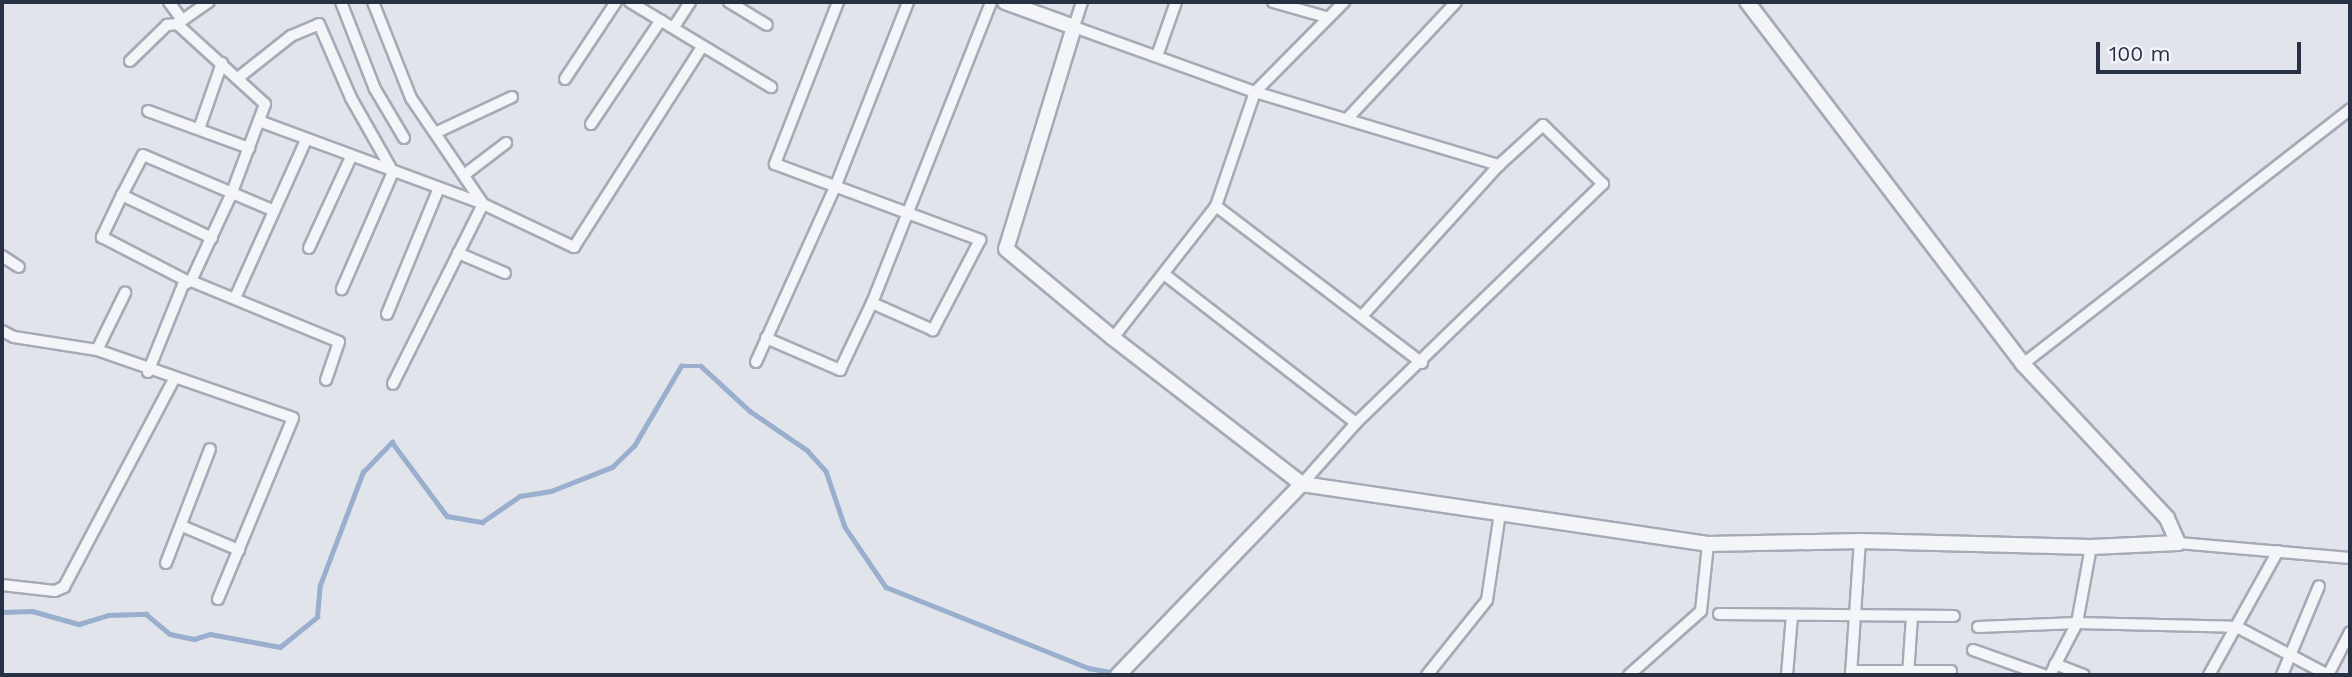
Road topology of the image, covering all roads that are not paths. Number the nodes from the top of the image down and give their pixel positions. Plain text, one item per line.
1 (169, 2) edge
2 (209, 2) edge
3 (341, 2) edge
4 (373, 2) edge
5 (616, 2) edge
6 (630, 2) edge
7 (690, 2) edge
8 (729, 2) edge
9 (838, 2) edge
10 (908, 2) edge
11 (991, 2) edge
12 (1005, 2) edge
13 (1082, 2) edge
14 (1176, 2) edge
15 (1273, 2) edge
16 (1344, 2) edge
17 (1457, 2) edge
18 (1747, 2) edge
19 (1326, 17) junction
20 (661, 20) junction
21 (179, 22) junction
22 (767, 24) dead end
23 (674, 27) junction
24 (1074, 27) junction
25 (702, 47) junction
26 (1157, 56) junction
27 (130, 61) dead end
28 (222, 63) junction
29 (238, 78) junction
30 (565, 79) dead end
31 (771, 87) dead end
32 (1255, 92) junction
33 (512, 97) dead end
34 (2350, 109) edge
35 (148, 111) dead end
36 (1347, 119) junction
37 (259, 121) junction
38 (592, 124) dead end
39 (199, 129) junction
40 (435, 133) junction
41 (404, 138) dead end
42 (306, 140) junction
43 (506, 143) dead end
44 (249, 148) junction
45 (351, 157) junction
46 (1499, 165) junction
47 (393, 172) junction
48 (464, 175) junction
49 (836, 185) junction
50 (438, 190) junction
51 (122, 195) junction
52 (232, 195) junction
53 (483, 204) junction
54 (1216, 206) junction
55 (274, 211) junction
56 (908, 213) junction
57 (212, 238) junction
58 (309, 248) dead end
59 (458, 254) junction
60 (2, 257) edge
61 (19, 267) dead end
62 (505, 273) dead end
63 (1164, 274) junction
64 (189, 281) junction
65 (342, 289) dead end
66 (125, 293) dead end
67 (235, 298) junction
68 (872, 303) junction
69 (387, 314) dead end
70 (1363, 314) junction
71 (2, 331) edge
72 (766, 338) junction
73 (1113, 338) junction
74 (97, 350) junction
75 (756, 362) dead end
76 (1422, 363) junction
77 (2023, 364) junction
78 (148, 372) junction
79 (174, 379) junction
80 (326, 380) dead end
81 (393, 384) dead end
82 (1356, 423) junction
83 (210, 449) dead end
84 (1302, 484) junction
85 (1500, 513) junction
86 (182, 526) junction
87 (1860, 541) junction
88 (2178, 543) junction
89 (1708, 544) junction
90 (2091, 547) junction
91 (239, 550) junction
92 (2278, 551) junction
93 (2350, 558) edge
94 (166, 563) dead end
95 (2, 575) edge
96 (6, 586) edge
97 (2319, 586) dead end
98 (218, 599) dead end
99 (1719, 614) dead end
100 (1793, 615) junction
101 (1855, 615) junction
102 (1912, 616) junction
103 (1954, 616) dead end
104 (2077, 623) junction
105 (1978, 626) dead end
106 (2236, 627) junction
107 (2350, 634) edge
108 (1973, 650) dead end
109 (2290, 653) junction
110 (2055, 664) junction
111 (1122, 671) edge
112 (1951, 671) dead end
113 (1851, 673) edge
114 (1908, 673) edge
115 (1427, 675) edge
116 (1629, 675) edge
117 (1787, 675) edge
118 (2044, 675) edge
119 (2050, 675) edge
120 (2084, 675) edge
121 (2209, 675) edge
122 (2282, 675) edge
123 (2328, 675) edge

1 - 21 street
2 - 21 street
3 - 41 street
4 - 40 street
5 - 30 street
6 - 20 street
7 - 23 street
8 - 22 street
9 - 49 street
10 - 49 street
11 - 56 street
12 - 24 street
13 - 24 street
14 - 26 street
15 - 19 street
16 - 19 street
17 - 36 street
18 - 77 street
19 - 32 street
20 - 23 street
20 - 38 street
21 - 27 street
21 - 28 street
23 - 25 street
24 - 26 street
24 - 73 street
25 - 31 street
25 - 53 street
26 - 32 street
28 - 29 street
28 - 39 street
29 - 37 street
29 - 47 street
32 - 36 street
32 - 54 street
33 - 40 street
34 - 77 street
35 - 39 street
36 - 46 street
37 - 42 street
37 - 44 street
39 - 44 street
40 - 48 street
42 - 45 street
42 - 55 street
43 - 48 street
44 - 52 street
45 - 47 street
45 - 58 street
46 - 70 street
46 - 76 street
47 - 50 street
47 - 65 street
48 - 53 street
49 - 56 street
49 - 72 street
50 - 53 street
50 - 69 street
51 - 52 street
51 - 57 street
51 - 64 street
52 - 55 street
52 - 57 street
53 - 59 street
54 - 63 street
54 - 70 street
55 - 67 street
56 - 68 street
56 - 68 street
57 - 64 street
59 - 62 street
59 - 81 street
60 - 61 street
63 - 73 street
63 - 82 street
64 - 67 street
64 - 78 street
66 - 74 street
67 - 80 street
68 - 72 street
70 - 76 street
71 - 74 street
72 - 75 street
73 - 84 street
74 - 78 street
76 - 82 street
77 - 88 street
78 - 79 street
79 - 91 street
79 - 96 street
82 - 84 street
83 - 86 street
84 - 85 street
84 - 111 street
85 - 89 street
85 - 115 street
86 - 91 street
86 - 94 street
87 - 89 street
87 - 90 street
87 - 101 street
88 - 90 street
88 - 92 street
89 - 116 street
90 - 104 street
91 - 98 street
92 - 93 street
92 - 106 street
95 - 96 street
97 - 109 street
99 - 100 street
100 - 101 street
100 - 117 street
101 - 102 street
101 - 113 street
102 - 103 street
102 - 114 street
104 - 105 street
104 - 106 street
104 - 110 street
106 - 109 street
106 - 121 street
107 - 123 street
108 - 118 street
109 - 122 street
109 - 123 street
110 - 119 street
110 - 120 street
112 - 114 street
113 - 114 street

